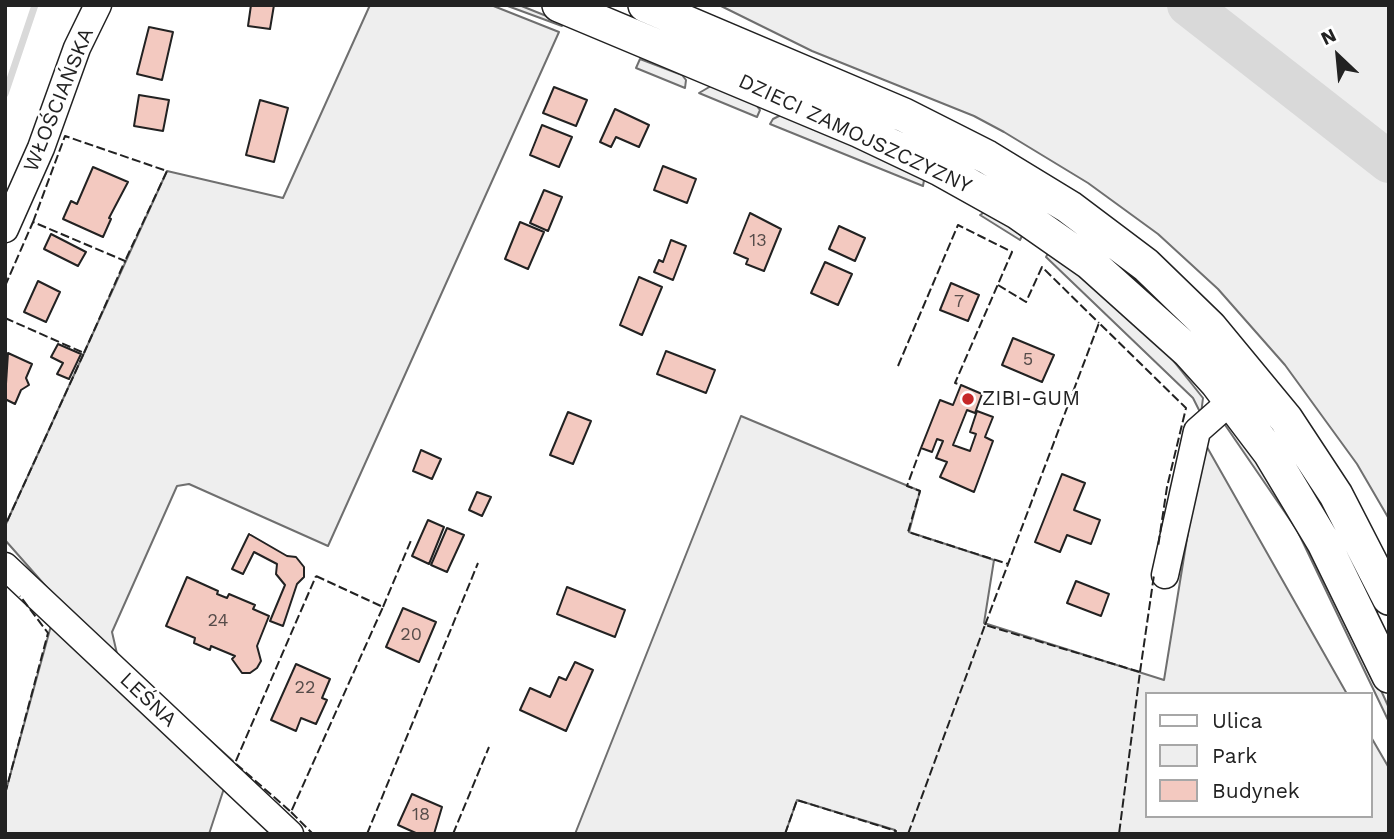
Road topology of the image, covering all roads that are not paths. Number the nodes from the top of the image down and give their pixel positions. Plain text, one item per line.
1 (559, 5) edge
2 (645, 5) edge
3 (98, 7) edge
4 (5, 229) edge
5 (1231, 401) junction
6 (5, 566) edge
7 (1165, 575) dead end
8 (1389, 598) edge
9 (1389, 676) edge
10 (290, 834) edge

1 - 5 main road, DZIECI ZAMOJSZCZYZNY
2 - 8 main road, DZIECI ZAMOJSZCZYZNY
3 - 4 street, WŁOŚCIAŃSKA
5 - 7 street
5 - 9 main road, DZIECI ZAMOJSZCZYZNY
6 - 10 street, LEŚNA

